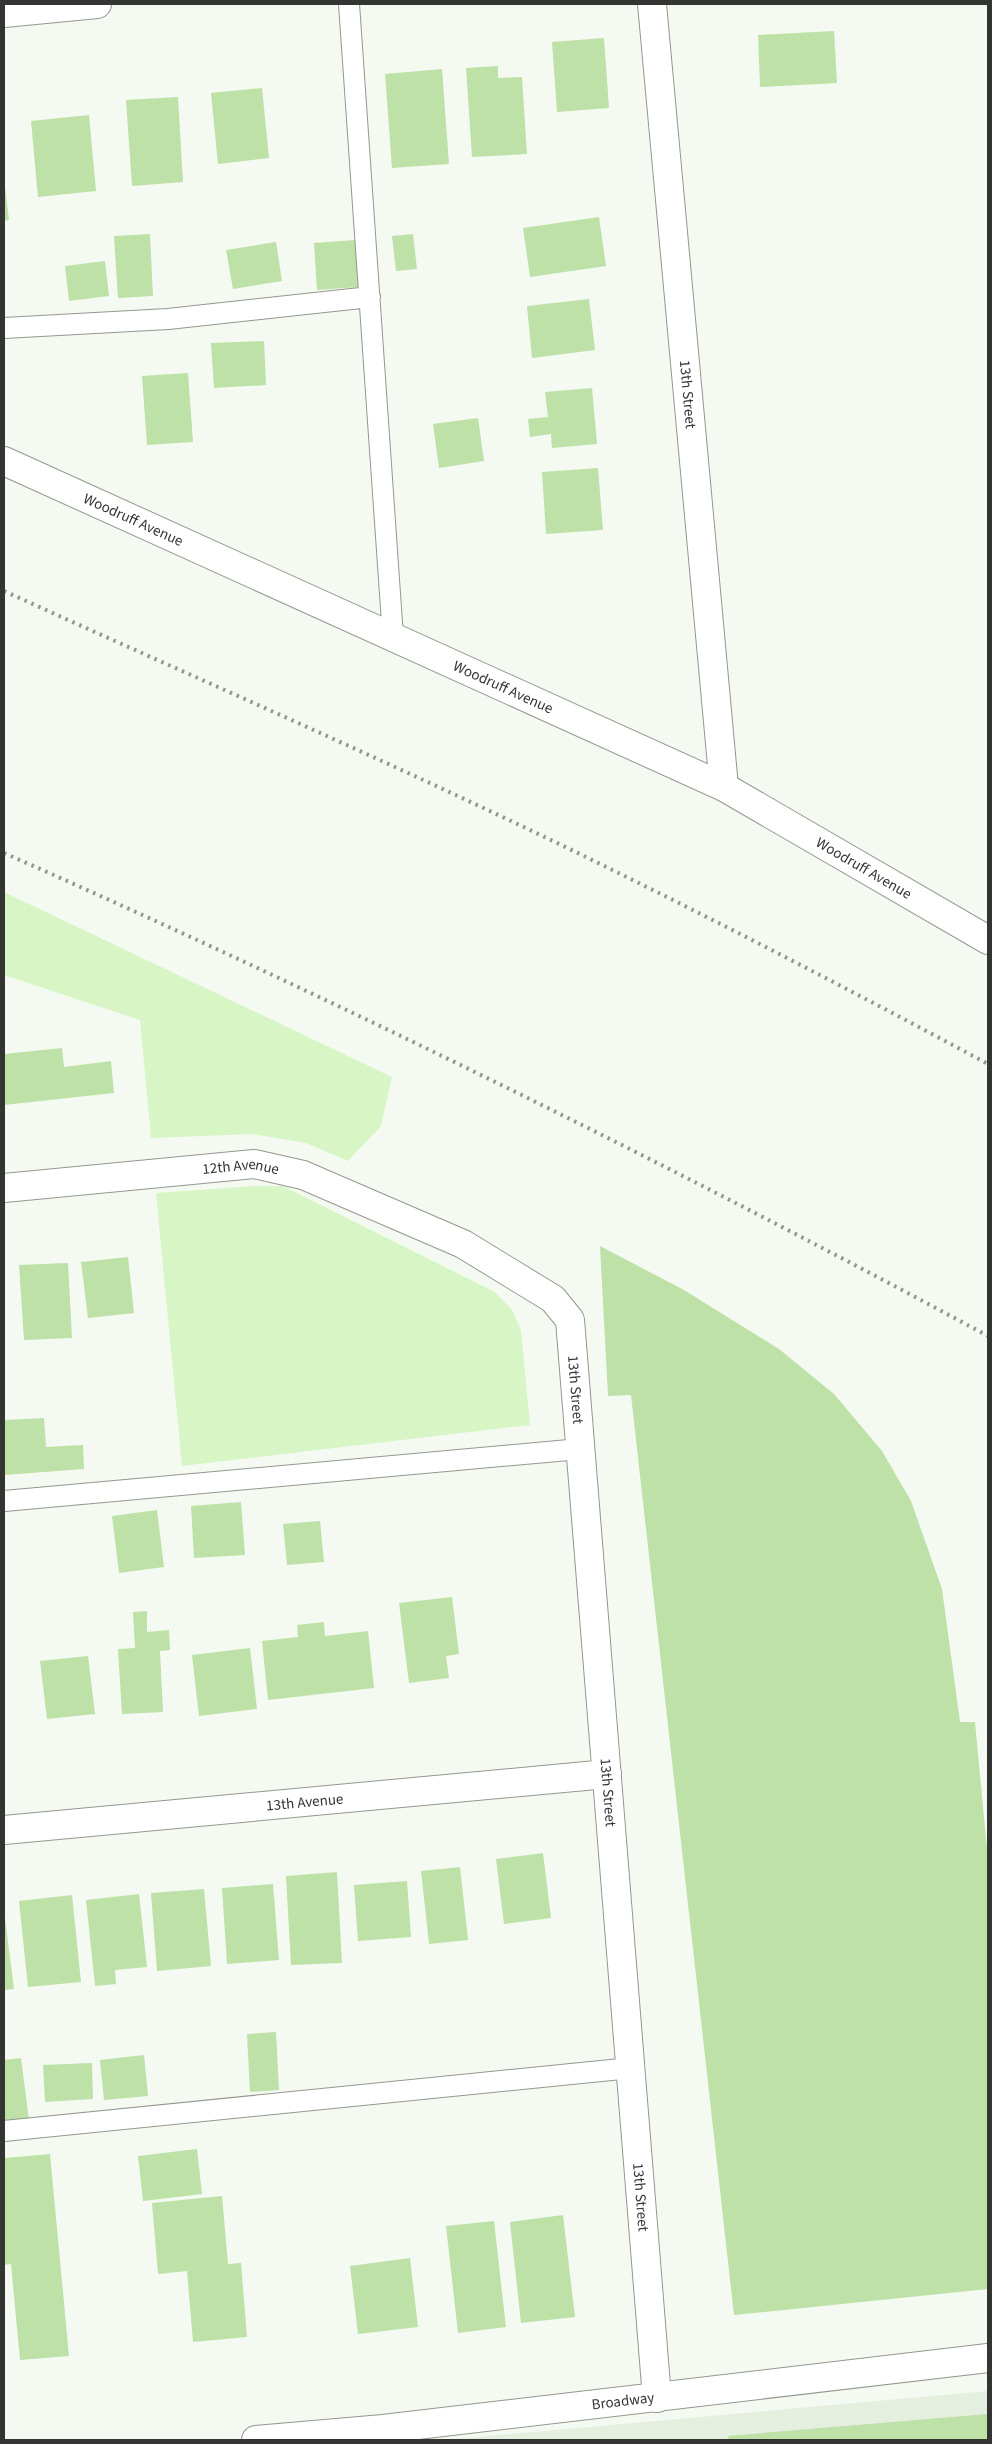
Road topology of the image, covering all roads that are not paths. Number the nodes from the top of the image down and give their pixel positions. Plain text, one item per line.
1 (97, 4) edge
2 (349, 4) edge
3 (652, 4) edge
4 (4, 12) edge
5 (370, 297) junction
6 (4, 328) edge
7 (4, 460) edge
8 (393, 637) junction
9 (724, 787) junction
10 (988, 940) edge
11 (4, 1188) edge
12 (463, 1244) joint
13 (580, 1449) junction
14 (4, 1502) edge
15 (607, 1774) junction
16 (4, 1830) edge
17 (631, 2068) junction
18 (4, 2131) edge
19 (988, 2358) edge
20 (657, 2398) junction
21 (384, 2435) edge
22 (256, 2440) edge

1 - 4 street
2 - 5 lane
3 - 9 street, 13th Street
5 - 6 lane
5 - 8 lane
7 - 8 street, Woodruff Avenue
8 - 9 street, Woodruff Avenue
9 - 10 street, Woodruff Avenue
11 - 12 street, 12th Avenue
12 - 13 street, 13th Street
13 - 14 lane
13 - 15 street, 13th Street
15 - 16 street, 13th Avenue
15 - 17 street, 13th Street
17 - 18 lane
17 - 20 street, 13th Street
19 - 20 street, Broadway
20 - 21 street, Broadway
21 - 22 street, Broadway

